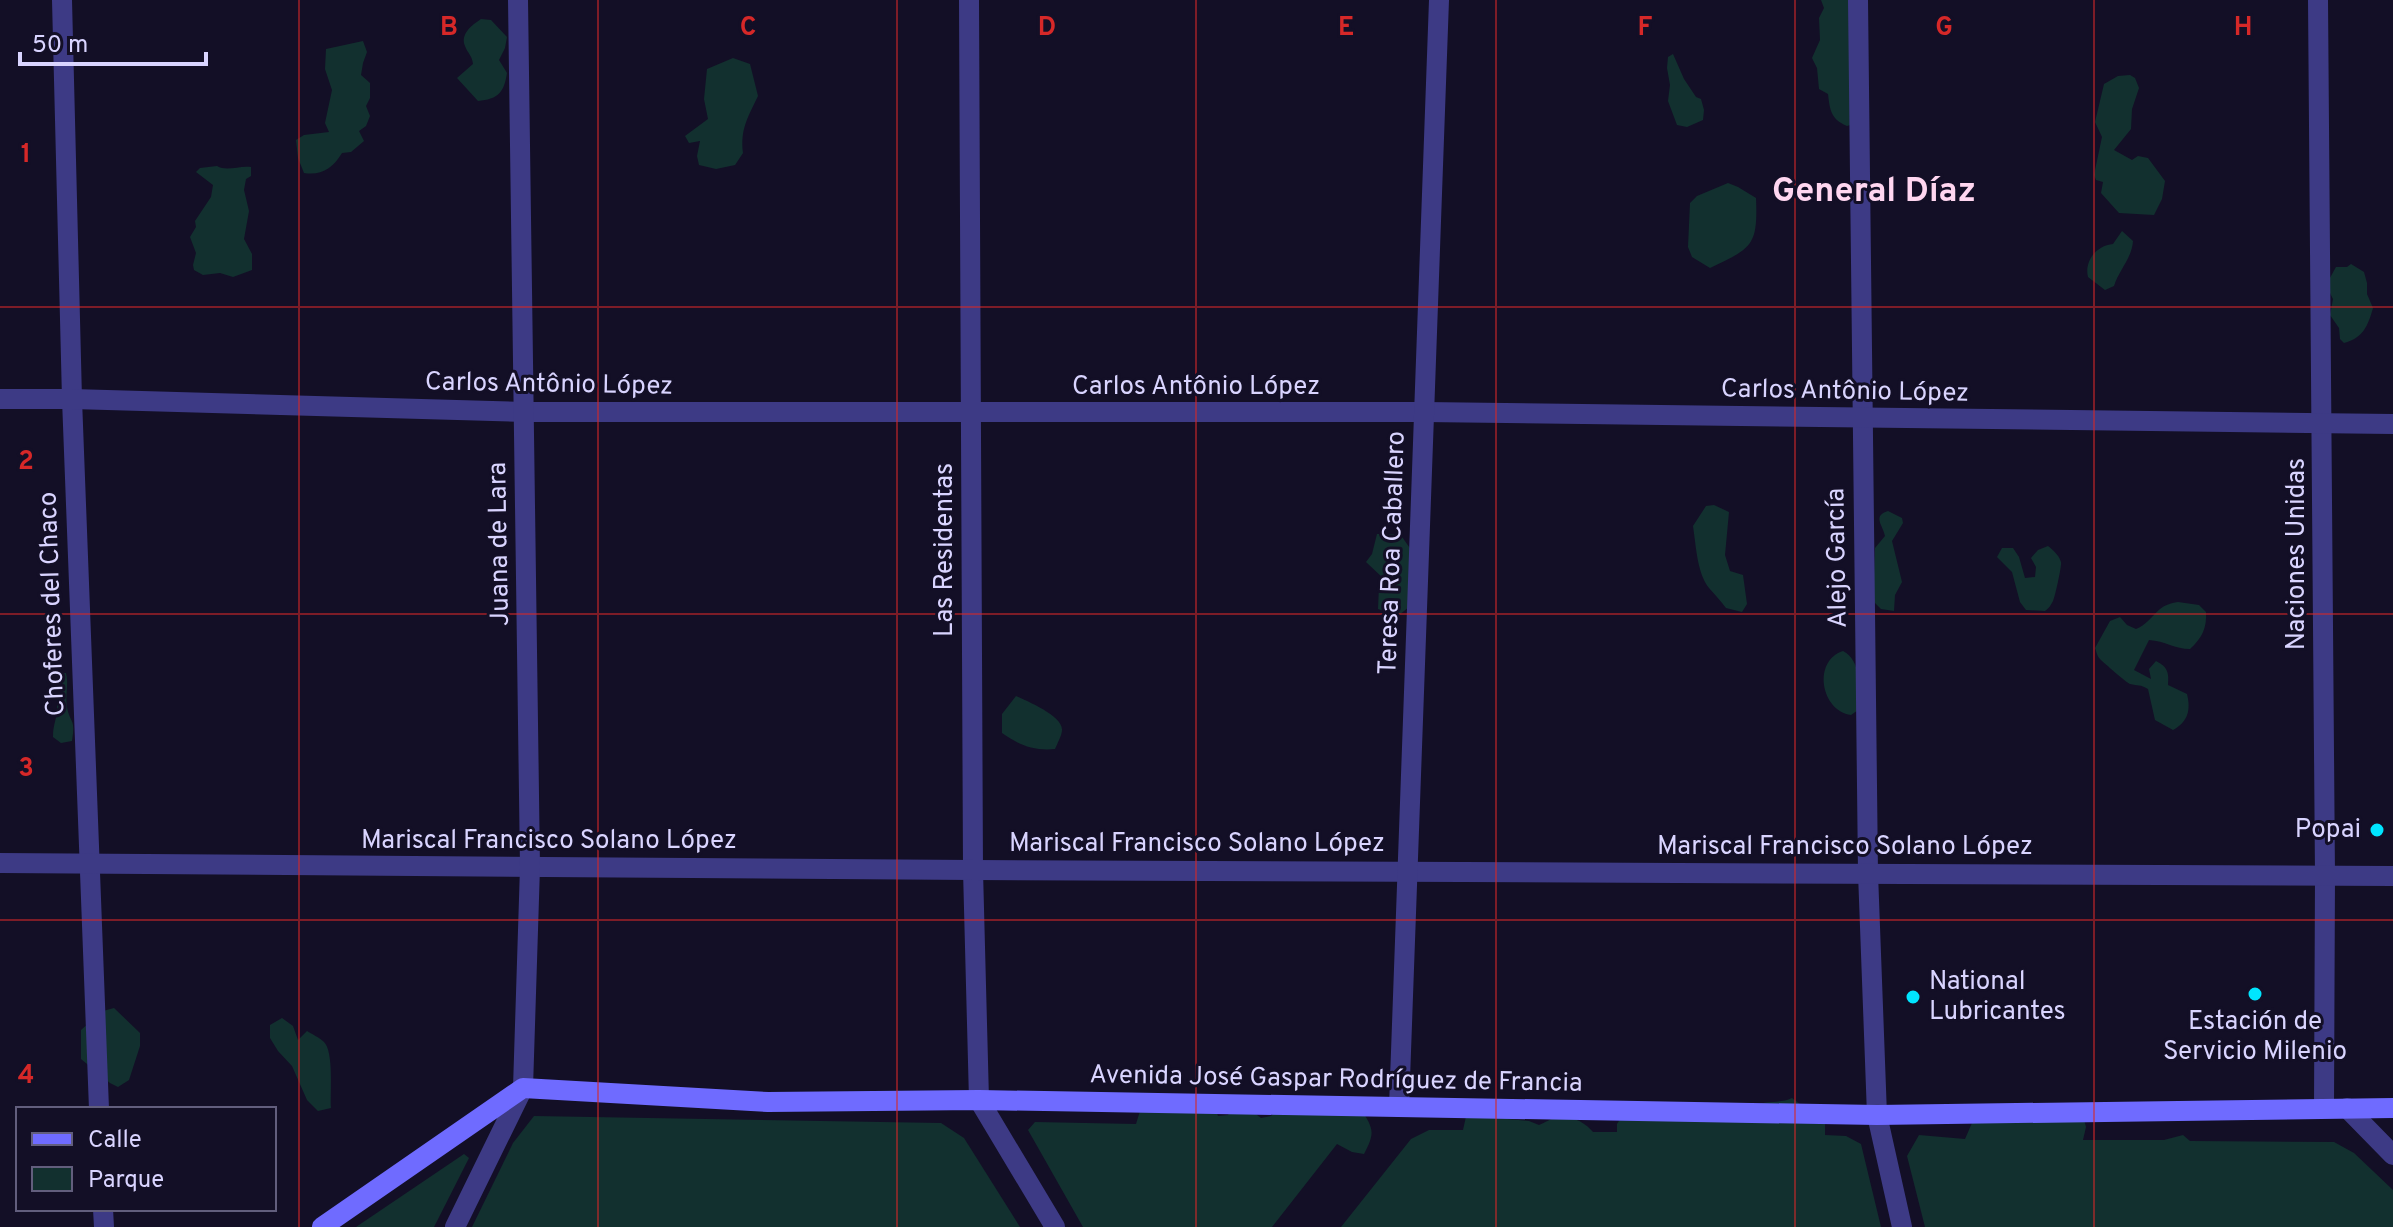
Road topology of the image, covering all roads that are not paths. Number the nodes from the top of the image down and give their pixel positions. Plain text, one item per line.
1 (62, 0) edge
2 (518, 0) edge
3 (969, 0) edge
4 (1439, 0) edge
5 (1858, 0) edge
6 (2318, 0) edge
7 (0, 399) edge
8 (72, 399) junction
9 (525, 412) junction
10 (1424, 412) junction
11 (970, 413) junction
12 (1863, 419) junction
13 (2322, 424) junction
14 (2393, 424) edge
15 (0, 863) edge
16 (88, 863) junction
17 (530, 867) junction
18 (973, 870) junction
19 (1407, 870) junction
20 (1868, 873) junction
21 (2325, 876) junction
22 (2393, 876) edge
23 (523, 1088) junction
24 (979, 1100) junction
25 (99, 1107) edge
26 (1399, 1107) junction
27 (2324, 1107) junction
28 (2347, 1108) junction
29 (2393, 1108) edge
30 (1877, 1115) junction
31 (2393, 1155) edge
32 (322, 1227) edge
33 (455, 1227) edge
34 (1055, 1227) edge
35 (1902, 1227) edge

1 - 8 street, Choferes del Chaco
2 - 9 street, Juana de Lara
3 - 11 street, Las Residentas
4 - 10 street, Teresa Roa Caballero
5 - 12 street, Alejo García
6 - 13 street, Naciones Unidas
7 - 8 street, Carlos Antônio López
8 - 9 street, Carlos Antônio López
8 - 16 street, Choferes del Chaco
9 - 11 street, Carlos Antônio López
9 - 17 street, Juana de Lara
10 - 11 street, Carlos Antônio López
10 - 12 street, Carlos Antônio López
10 - 19 street, Teresa Roa Caballero
11 - 18 street, Las Residentas
12 - 13 street, Carlos Antônio López
12 - 20 street, Alejo García
13 - 14 street, Carlos Antônio López
13 - 21 street, Naciones Unidas
15 - 16 street, Mariscal Francisco Solano López
16 - 17 street, Mariscal Francisco Solano López
16 - 25 street, Choferes del Chaco
17 - 18 street, Mariscal Francisco Solano López
17 - 23 street, Juana de Lara
18 - 19 street, Mariscal Francisco Solano López
18 - 24 street, Las Residentas
19 - 20 street, Mariscal Francisco Solano López
19 - 26 street, Teresa Roa Caballero
20 - 21 street, Mariscal Francisco Solano López
20 - 30 street, Alejo García
21 - 22 street, Mariscal Francisco Solano López
21 - 27 street, Naciones Unidas
23 - 24 main road, Avenida José Gaspar Rodríguez de Francia
23 - 32 main road
23 - 33 street
24 - 26 main road, Avenida José Gaspar Rodríguez de Francia
24 - 34 street
26 - 30 main road, Avenida José Gaspar Rodríguez de Francia
27 - 28 main road, Avenida José Gaspar Rodríguez de Francia
27 - 30 main road, Avenida José Gaspar Rodríguez de Francia
28 - 29 main road, Avenida José Gaspar Rodríguez de Francia
28 - 31 street
30 - 35 street, Alejo García

